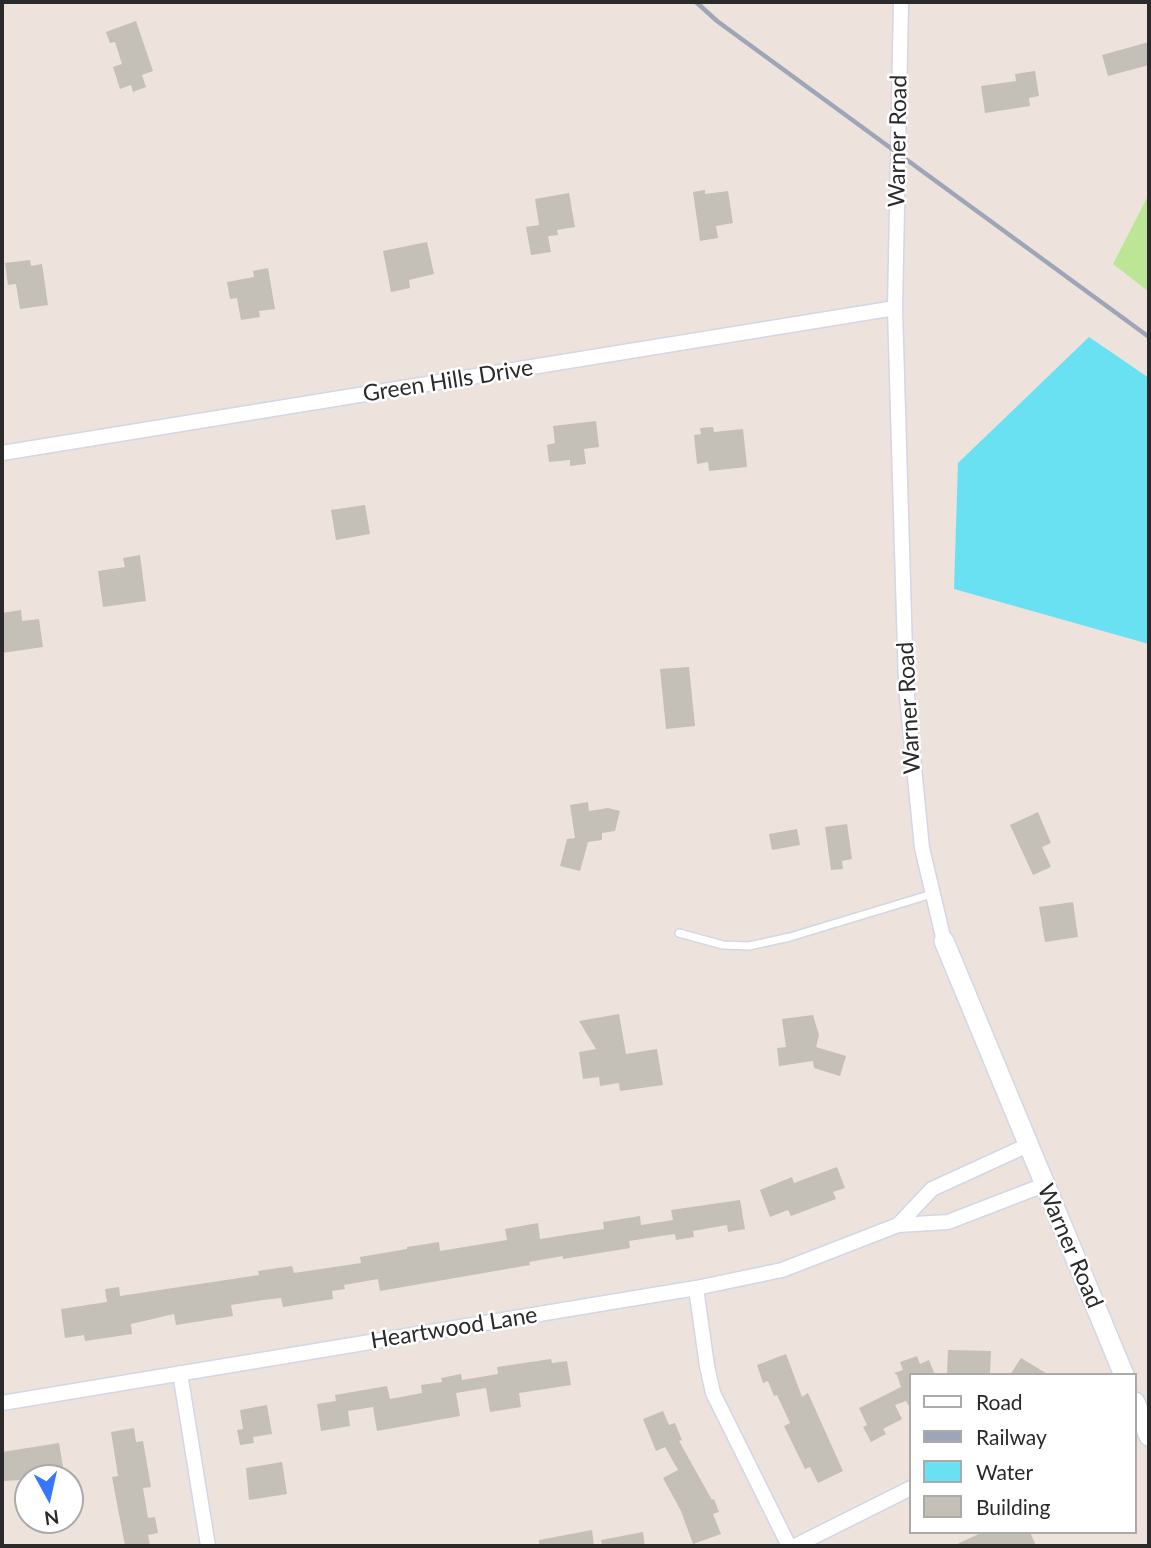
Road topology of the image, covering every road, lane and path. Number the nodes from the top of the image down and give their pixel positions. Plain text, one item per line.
1 (901, 2) edge
2 (895, 308) junction
3 (2, 453) edge
4 (932, 894) junction
5 (679, 933) dead end
6 (944, 941) joint
7 (1028, 1145) junction
8 (1044, 1185) junction
9 (898, 1225) junction
10 (696, 1288) junction
11 (180, 1373) junction
12 (1123, 1373) edge
13 (2, 1403) edge
14 (1137, 1407) edge
15 (1149, 1436) edge
16 (909, 1489) edge
17 (208, 1546) edge
18 (789, 1546) edge
19 (795, 1546) edge

1 - 2 street, Warner Road
2 - 3 street, Green Hills Drive
2 - 4 street, Warner Road
4 - 5 lane
4 - 6 street, Warner Road
6 - 7 street, Warner Road
7 - 8 street, Warner Road
7 - 9 street, Heartwood Lane
8 - 9 street, Heartwood Lane
8 - 12 street, Warner Road
9 - 10 street, Heartwood Lane
10 - 11 street, Heartwood Lane
10 - 18 street
11 - 13 street, Heartwood Lane
11 - 17 street
14 - 15 street
16 - 19 street

